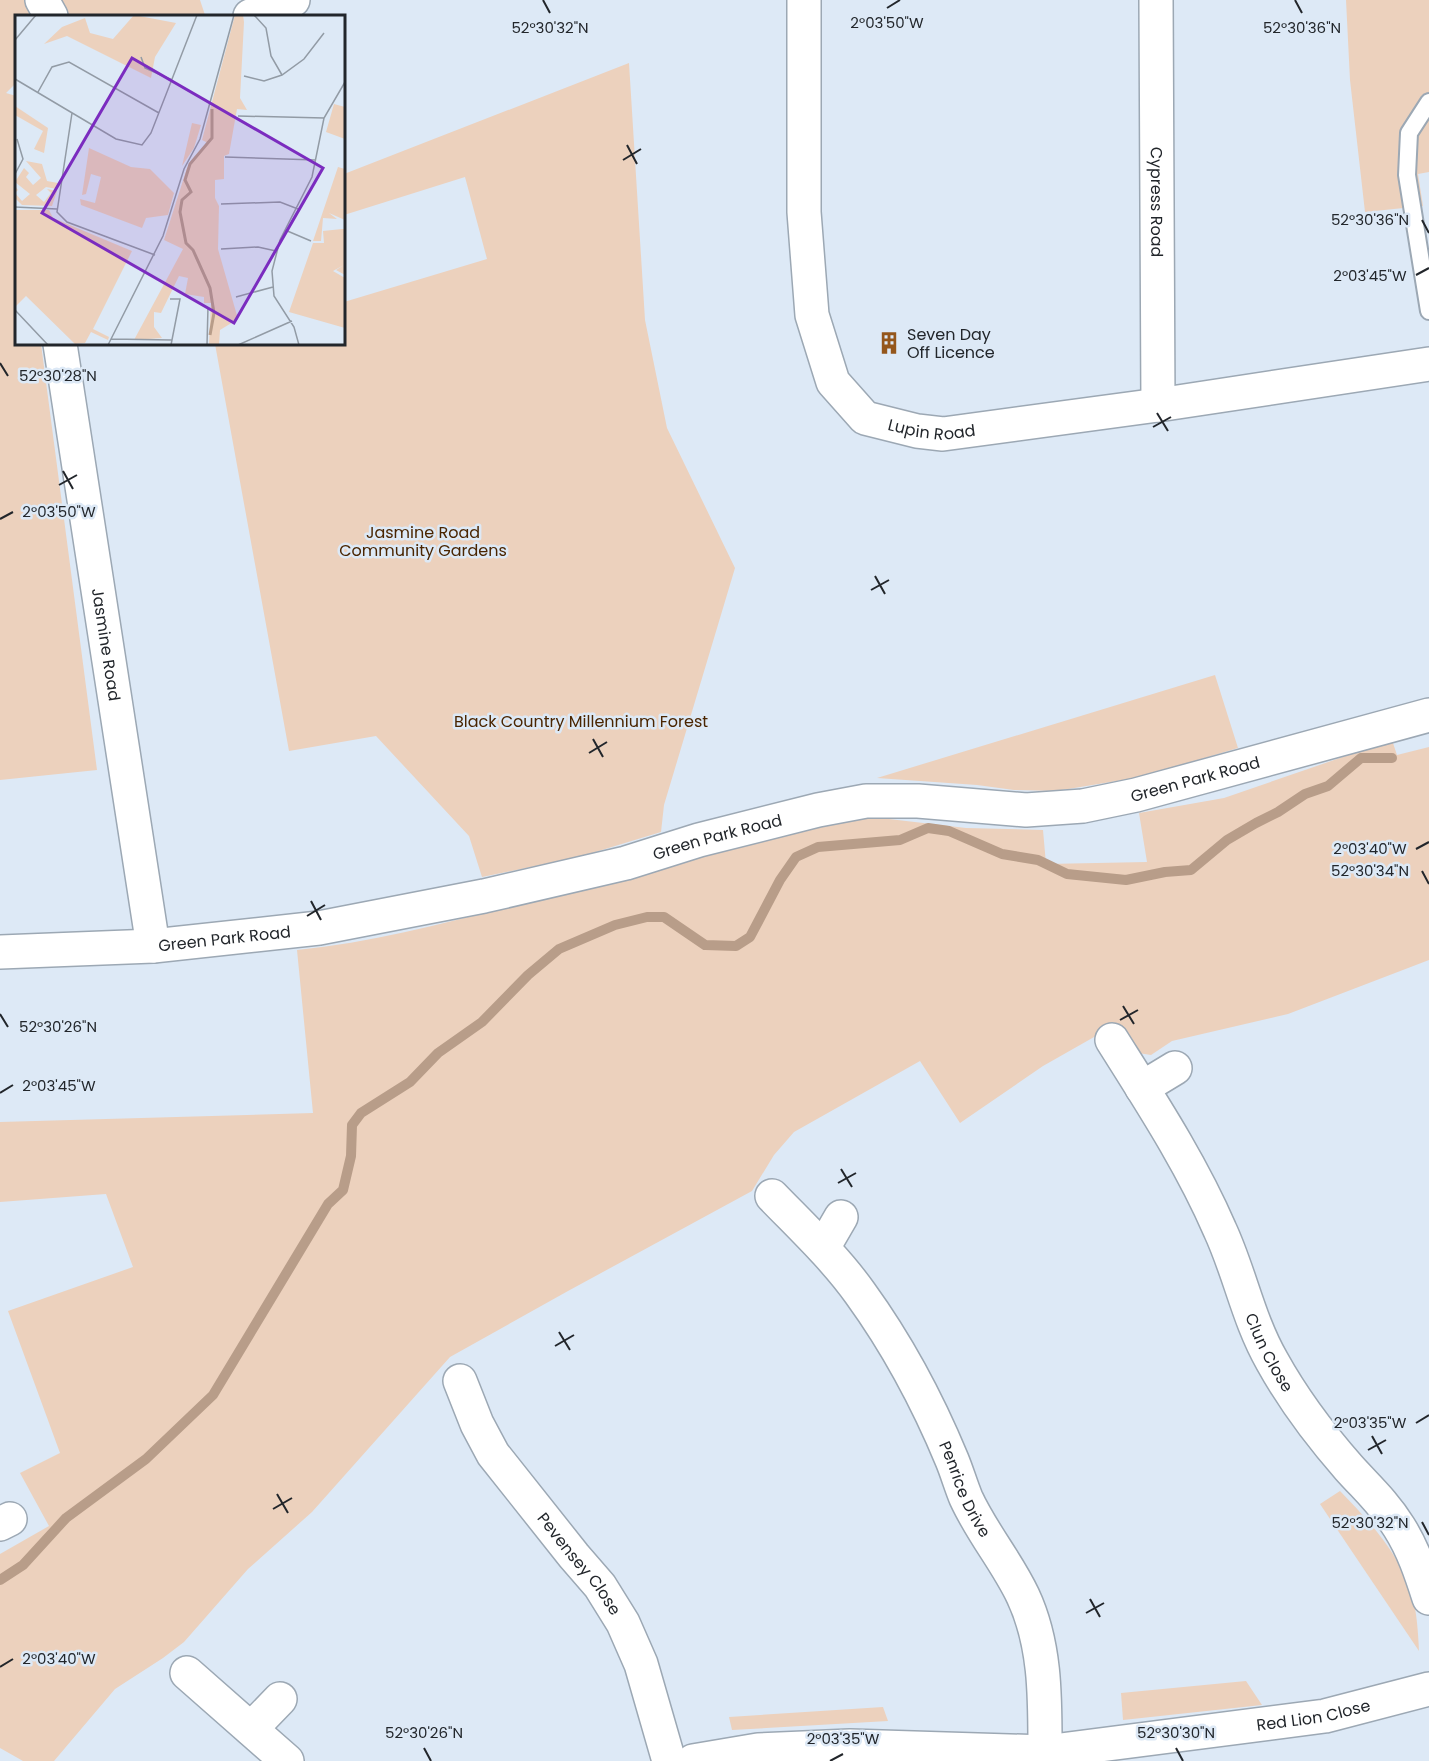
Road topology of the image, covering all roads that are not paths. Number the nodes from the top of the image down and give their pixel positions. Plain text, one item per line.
1 (42, 0) edge
2 (293, 0) edge
3 (804, 0) edge
4 (1156, 0) edge
5 (50, 15) edge
6 (253, 15) edge
7 (1429, 102) edge
8 (1429, 311) edge
9 (60, 345) edge
10 (1429, 364) edge
11 (1158, 405) junction
12 (1429, 715) edge
13 (153, 946) junction
14 (0, 952) edge
15 (1113, 1040) dead end
16 (1175, 1068) dead end
17 (1142, 1088) junction
18 (772, 1196) dead end
19 (841, 1217) dead end
20 (823, 1248) junction
21 (460, 1382) dead end
22 (1429, 1598) edge
23 (187, 1673) dead end
24 (1429, 1689) edge
25 (280, 1699) dead end
26 (251, 1729) junction
27 (1045, 1752) junction
28 (851, 1753) edge
29 (287, 1761) edge
30 (669, 1761) edge
31 (693, 1761) edge

1 - 5 street
2 - 6 street
3 - 11 street, Lupin Road
4 - 11 street, Cypress Road
7 - 8 lane
9 - 13 street, Jasmine Road
10 - 11 street, Lupin Road
12 - 13 street, Green Park Road
13 - 14 street, Green Park Road
15 - 17 street, Clun Close
16 - 17 street
17 - 22 street, Clun Close
18 - 20 street, Penrice Drive
19 - 20 street
20 - 27 street, Penrice Drive
21 - 30 street, Pevensey Close
23 - 26 street
24 - 27 street, Red Lion Close
25 - 26 street
26 - 29 street
27 - 28 street, Red Lion Close
28 - 31 street, Red Lion Close

